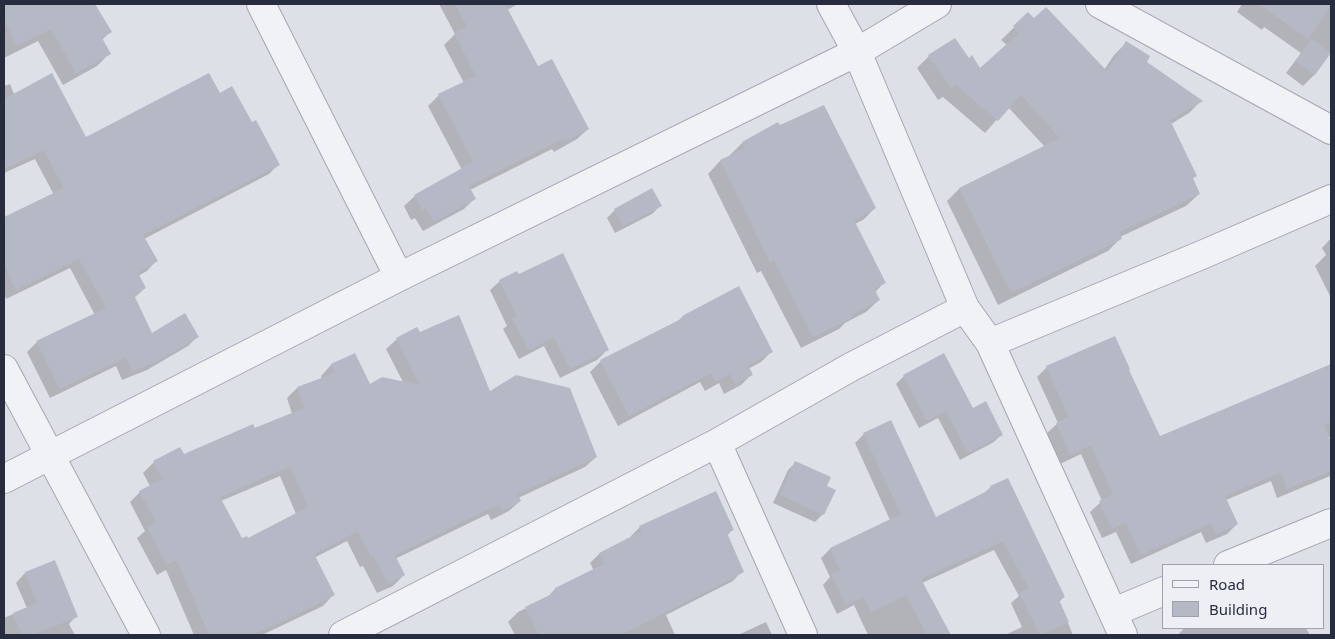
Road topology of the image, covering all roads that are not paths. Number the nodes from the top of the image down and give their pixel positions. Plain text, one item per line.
1 (261, 4) edge
2 (831, 4) edge
3 (937, 4) edge
4 (1100, 4) edge
5 (857, 52) junction
6 (1331, 130) edge
7 (1331, 199) edge
8 (399, 277) junction
9 (965, 308) junction
10 (990, 343) junction
11 (4, 369) edge
12 (717, 443) junction
13 (49, 456) junction
14 (4, 478) edge
15 (1331, 523) edge
16 (1230, 564) edge
17 (1162, 593) edge
18 (1118, 624) edge
19 (146, 635) edge
20 (343, 635) edge
21 (803, 635) edge

1 - 8 street
2 - 5 street
3 - 5 street
4 - 6 street
5 - 8 street
5 - 9 street
7 - 10 street
8 - 13 street
9 - 10 street
9 - 12 street
10 - 18 street
11 - 13 street
12 - 20 street
12 - 21 street
13 - 14 street
13 - 19 street
15 - 16 street
17 - 18 street

